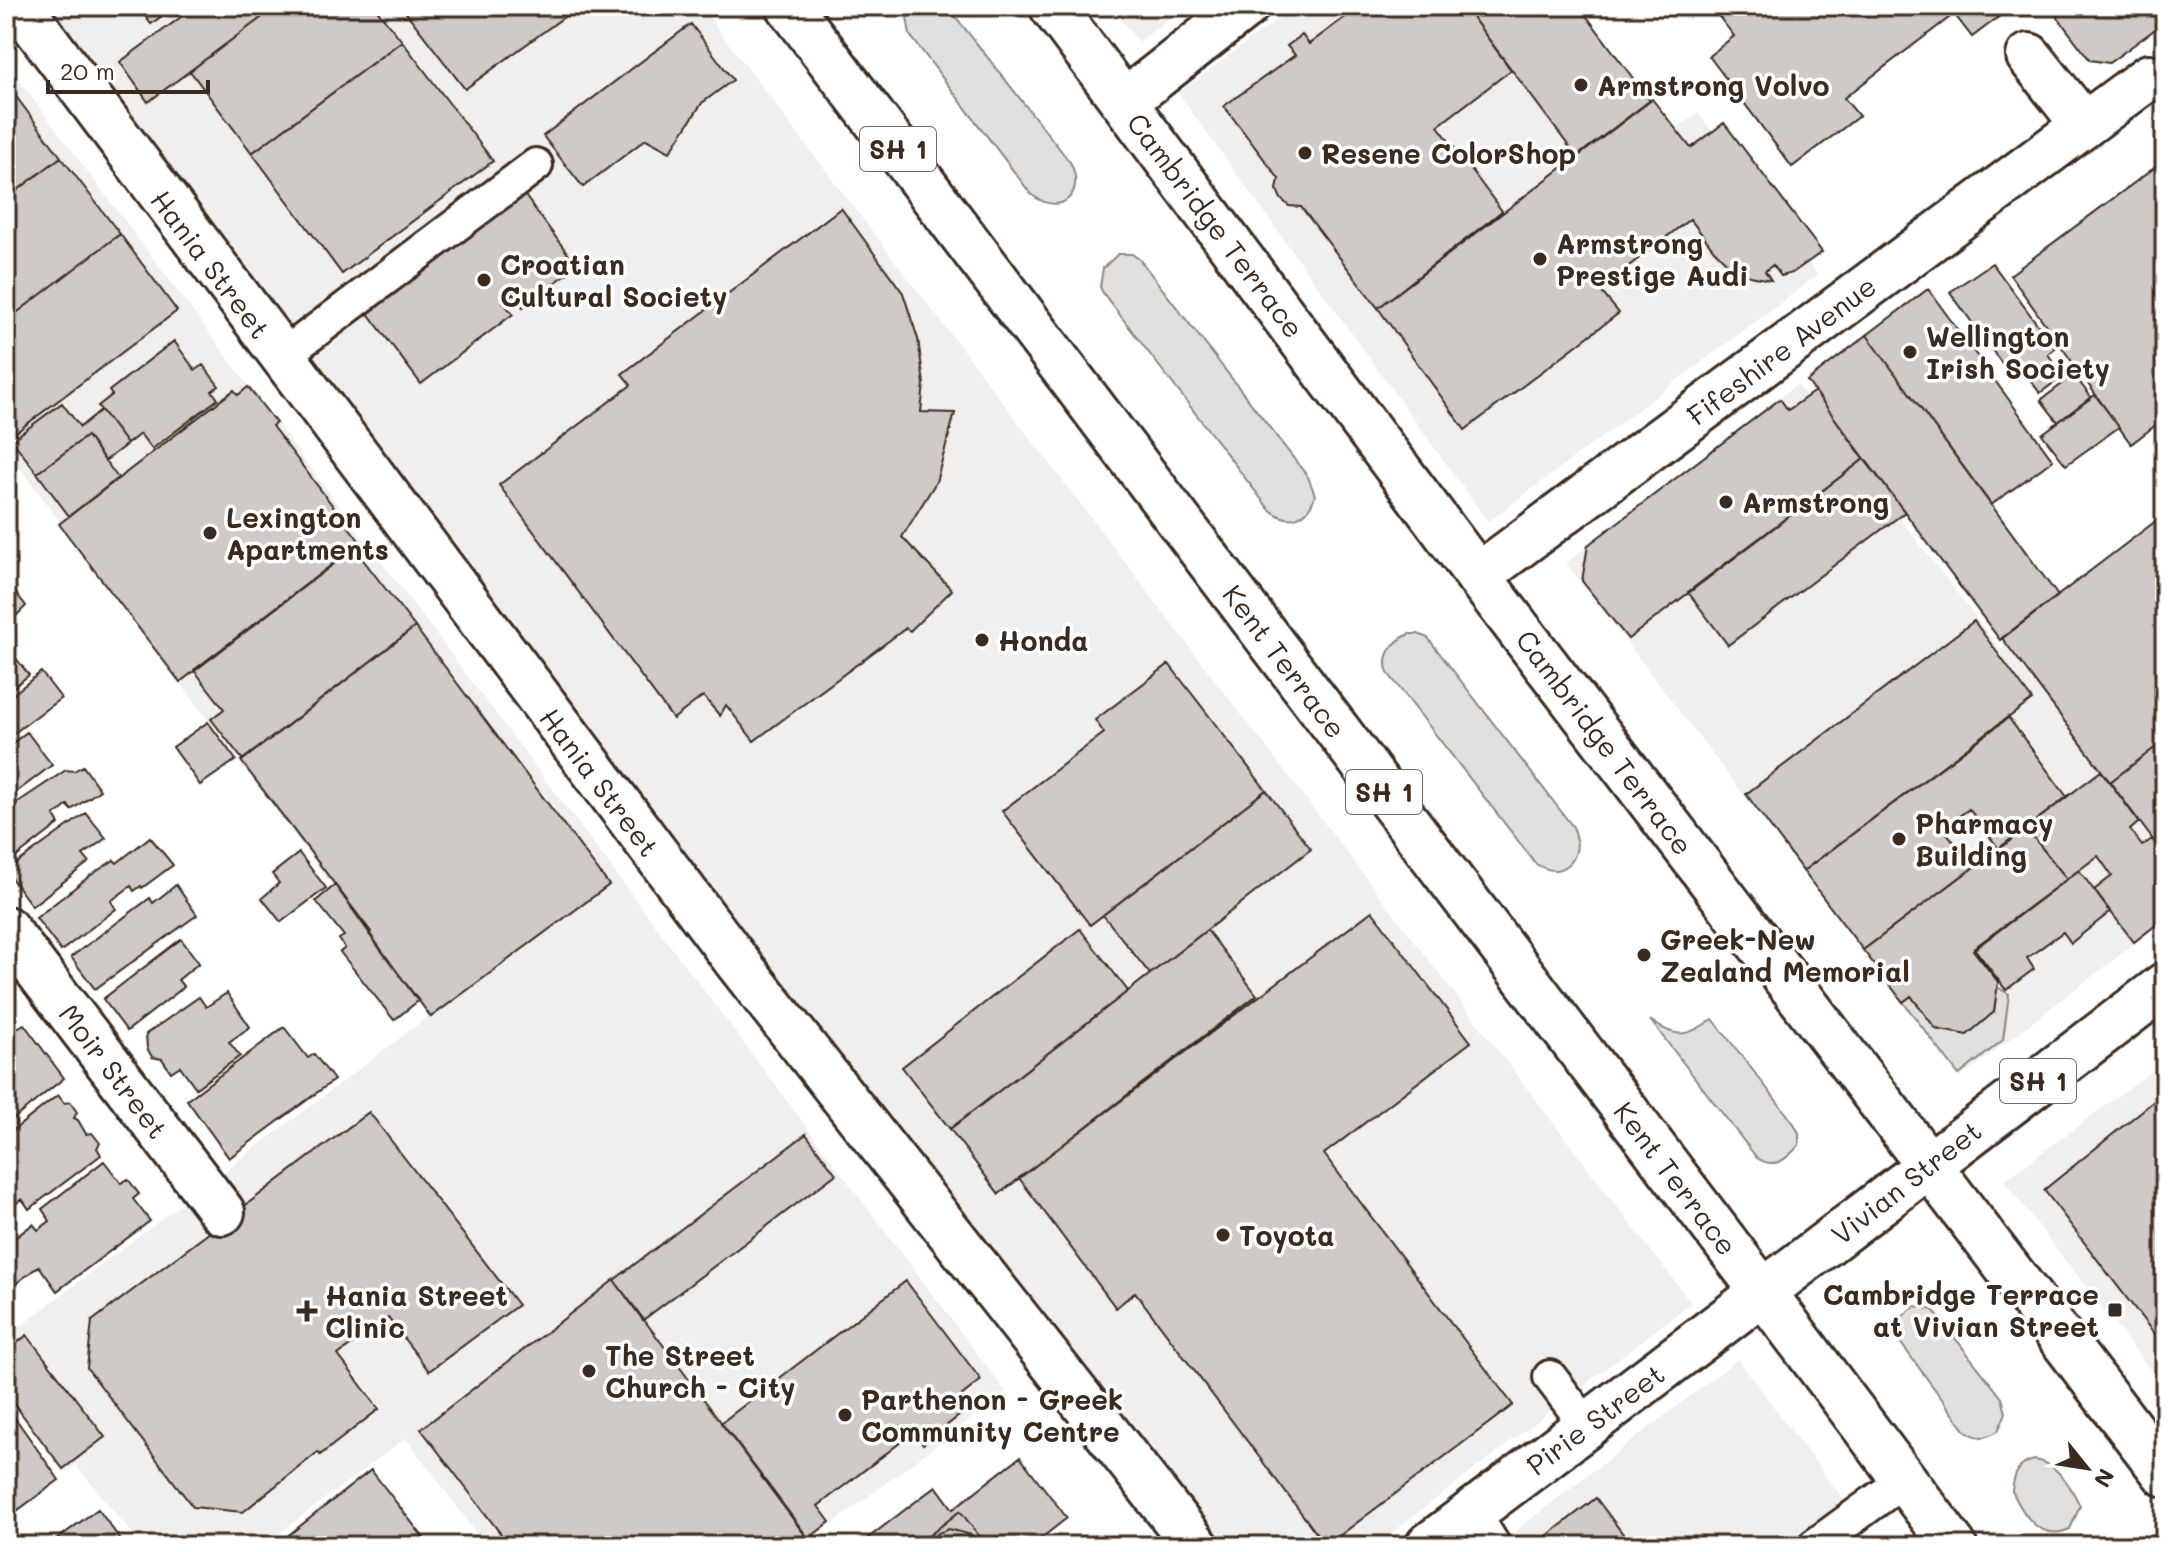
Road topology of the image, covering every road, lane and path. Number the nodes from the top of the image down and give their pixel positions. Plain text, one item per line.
1 (20, 6) edge
2 (789, 6) edge
3 (1052, 6) edge
4 (1246, 6) edge
5 (2029, 56) dead end
6 (2149, 77) dead end
7 (1124, 102) junction
8 (2084, 125) junction
9 (536, 165) dead end
10 (281, 357) junction
11 (1478, 576) junction
12 (6, 929) edge
13 (2165, 985) edge
14 (1929, 1167) junction
15 (222, 1212) dead end
16 (1763, 1292) junction
17 (1550, 1377) dead end
18 (1587, 1426) junction
19 (2164, 1471) edge
20 (1904, 1480) junction
21 (1483, 1529) edge
22 (1196, 1546) edge
23 (1428, 1546) edge
24 (1814, 1546) edge
25 (1954, 1546) edge

1 - 10 main road, Hania Street
2 - 16 main road, Kent Terrace / SH 1
3 - 7 main road, Cambridge Terrace
4 - 7 main road
5 - 8 main road
6 - 8 main road, Fifeshire Avenue
7 - 11 main road, Cambridge Terrace
8 - 11 main road, Fifeshire Avenue
9 - 10 lane
10 - 22 main road, Hania Street
11 - 14 main road, Cambridge Terrace
12 - 15 main road, Moir Street
13 - 14 main road, Vivian Street / SH 1
14 - 16 main road, Vivian Street / SH 1
14 - 19 main road, Cambridge Terrace
16 - 18 main road, Pirie Street
16 - 20 main road, Kent Terrace
17 - 18 lane
18 - 21 main road, Pirie Street
20 - 24 lane
20 - 25 main road, Kent Terrace
21 - 23 main road, Pirie Street

